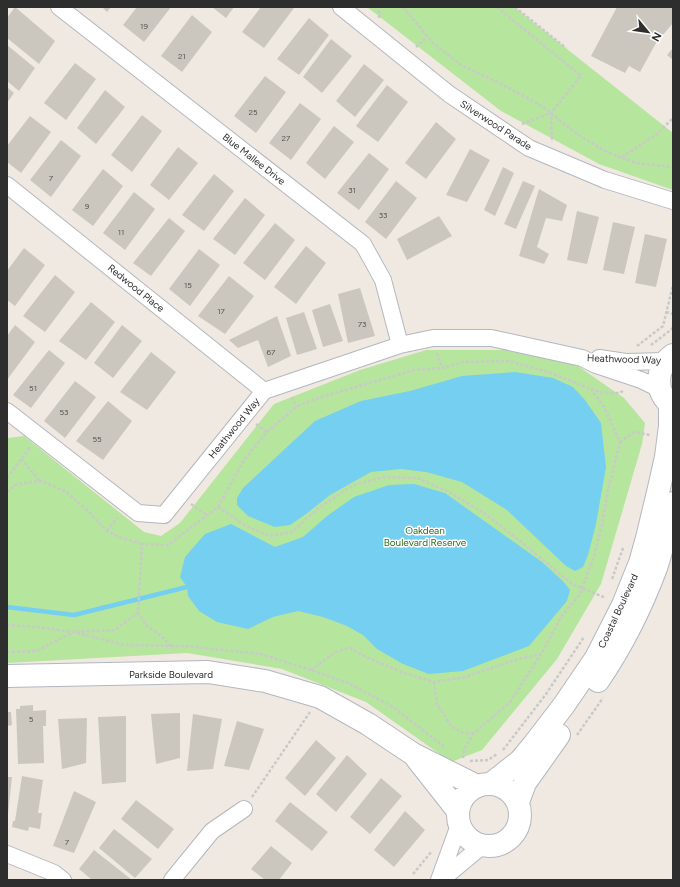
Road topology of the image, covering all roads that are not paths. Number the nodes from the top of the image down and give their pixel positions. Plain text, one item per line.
1 (59, 7) edge
2 (342, 7) edge
3 (7, 185) edge
4 (673, 201) edge
5 (400, 345) junction
6 (670, 358) edge
7 (628, 368) junction
8 (264, 391) junction
9 (668, 399) edge
10 (8, 415) edge
11 (673, 502) edge
12 (7, 676) edge
13 (413, 754) junction
14 (485, 785) junction
15 (518, 802) junction
16 (244, 809) road end
17 (459, 818) junction
18 (483, 846) junction
19 (7, 854) edge
20 (63, 880) edge
21 (172, 880) edge
22 (440, 880) edge

1 - 5 street, Blue Mallee Drive
2 - 4 street, Silverwood Parade
3 - 8 street, Redwood Place
5 - 7 street, Heathwood Way
5 - 8 street, Heathwood Way
6 - 7 street, Heathwood Way
6 - 9 street, Coastal Boulevard
7 - 9 street, Heathwood Way
8 - 10 street, Heathwood Way
9 - 14 street, Coastal Boulevard
11 - 15 street, Coastal Boulevard
12 - 13 street, Parkside Boulevard
13 - 14 street, Parkside Boulevard
13 - 17 street, Parkside Boulevard
14 - 15 street
14 - 17 street
15 - 18 street
16 - 21 street
17 - 18 street
17 - 22 street
18 - 22 street
19 - 20 street

